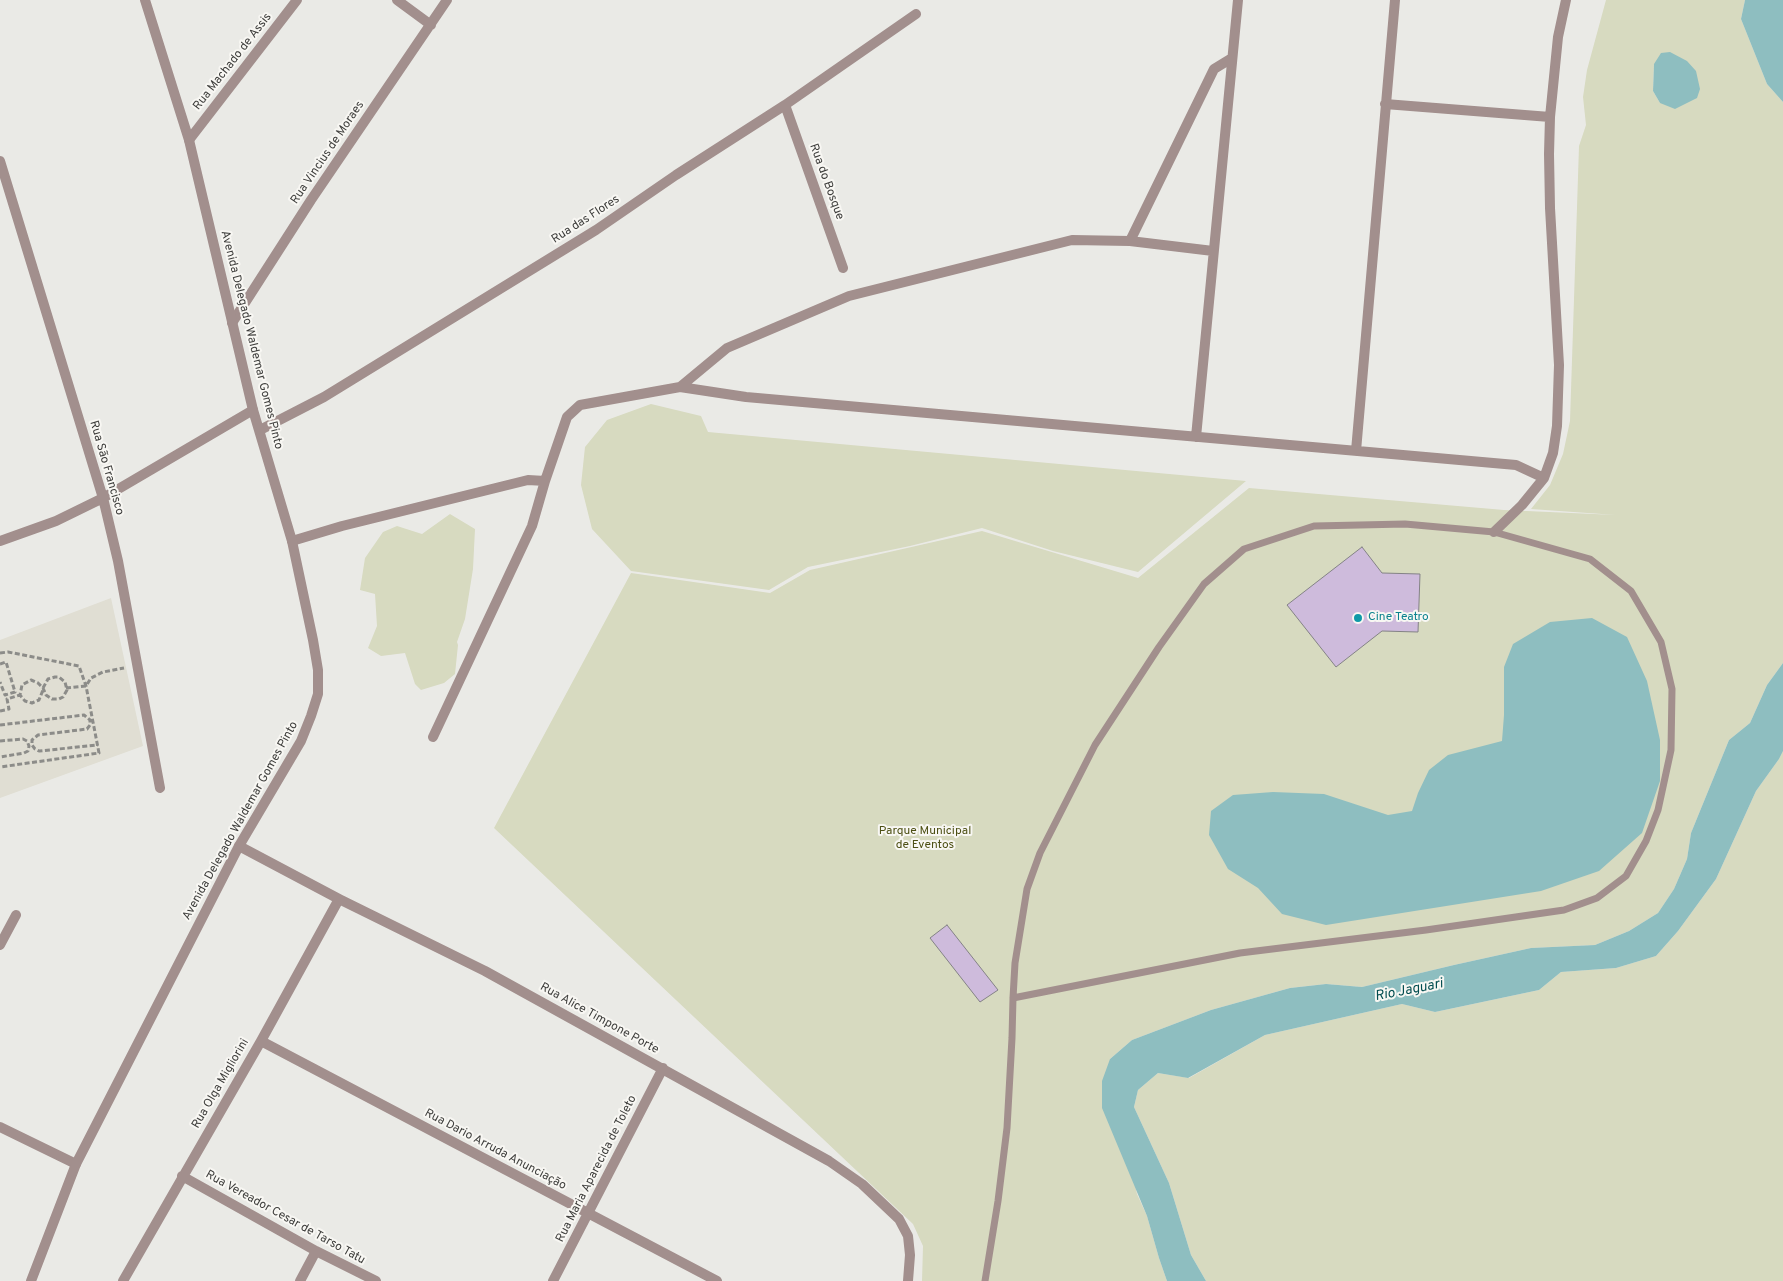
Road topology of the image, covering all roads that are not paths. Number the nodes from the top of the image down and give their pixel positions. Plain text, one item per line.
1 (145, 0) edge
2 (297, 0) edge
3 (397, 0) edge
4 (447, 0) edge
5 (1238, 0) edge
6 (1395, 0) edge
7 (1566, 0) edge
8 (288, 5) edge
9 (916, 14) dead end
10 (431, 25) junction
11 (1232, 58) junction
12 (1385, 104) junction
13 (785, 105) junction
14 (1550, 117) junction
15 (189, 140) junction
16 (0, 160) edge
17 (1130, 241) junction
18 (1214, 251) junction
19 (843, 268) dead end
20 (232, 323) junction
21 (680, 387) junction
22 (253, 410) junction
23 (260, 430) junction
24 (1196, 437) junction
25 (1356, 451) junction
26 (1544, 478) junction
27 (545, 481) junction
28 (103, 498) junction
29 (1494, 532) junction
30 (0, 541) edge
31 (292, 541) junction
32 (433, 737) dead end
33 (160, 788) dead end
34 (238, 846) junction
35 (340, 899) junction
36 (16, 915) dead end
37 (0, 946) edge
38 (1013, 998) junction
39 (261, 1041) junction
40 (663, 1068) junction
41 (0, 1127) edge
42 (76, 1164) junction
43 (182, 1176) junction
44 (588, 1213) junction
45 (316, 1251) junction
46 (35, 1279) edge
47 (123, 1281) edge
48 (300, 1281) edge
49 (376, 1281) edge
50 (553, 1281) edge
51 (717, 1281) edge
52 (908, 1281) edge
53 (986, 1281) edge

1 - 15 street, Avenida Delegado Waldemar Gomes Pinto
2 - 8 street, Rua Machado de Assis
3 - 10 street
4 - 10 street, Rua Vincius de Moraes
5 - 11 street
6 - 12 street
7 - 14 street
8 - 15 street, Rua Machado de Assis
9 - 13 street, Rua das Flores
10 - 20 street, Rua Vincius de Moraes
11 - 17 street
11 - 18 street
12 - 14 street
12 - 25 street
13 - 19 street, Rua do Bosque
13 - 23 street, Rua das Flores
14 - 26 street
15 - 20 street, Avenida Delegado Waldemar Gomes Pinto
16 - 28 street, Rua São Francisco
17 - 18 street
17 - 21 street
18 - 24 street
20 - 22 street, Avenida Delegado Waldemar Gomes Pinto
21 - 24 street
21 - 27 street
22 - 23 street, Avenida Delegado Waldemar Gomes Pinto
22 - 28 street
23 - 31 street, Avenida Delegado Waldemar Gomes Pinto
24 - 25 street
25 - 26 street
26 - 29 street
27 - 31 street
27 - 32 street
28 - 30 street
28 - 33 street, Rua São Francisco
29 - 38 lane
29 - 38 lane
31 - 34 street, Avenida Delegado Waldemar Gomes Pinto
34 - 35 street, Rua Alice Timpone Porte
34 - 42 street, Avenida Delegado Waldemar Gomes Pinto
35 - 39 street, Rua Olga Migliorini
35 - 40 street, Rua Alice Timpone Porte
36 - 37 street
38 - 53 lane
39 - 43 street, Rua Olga Migliorini
39 - 44 street, Rua Dario Arruda Anunciação
40 - 44 street, Rua Maria Aparecida de Toleto
40 - 52 street, Rua Alice Timpone Porte
41 - 42 street
42 - 46 street, Avenida Delegado Waldemar Gomes Pinto
43 - 45 street, Rua Vereador Cesar de Tarso Tatu
43 - 47 street, Rua Olga Migliorini
44 - 50 street, Rua Maria Aparecida de Toleto
44 - 51 street, Rua Dario Arruda Anunciação
45 - 48 street
45 - 49 street, Rua Vereador Cesar de Tarso Tatu

